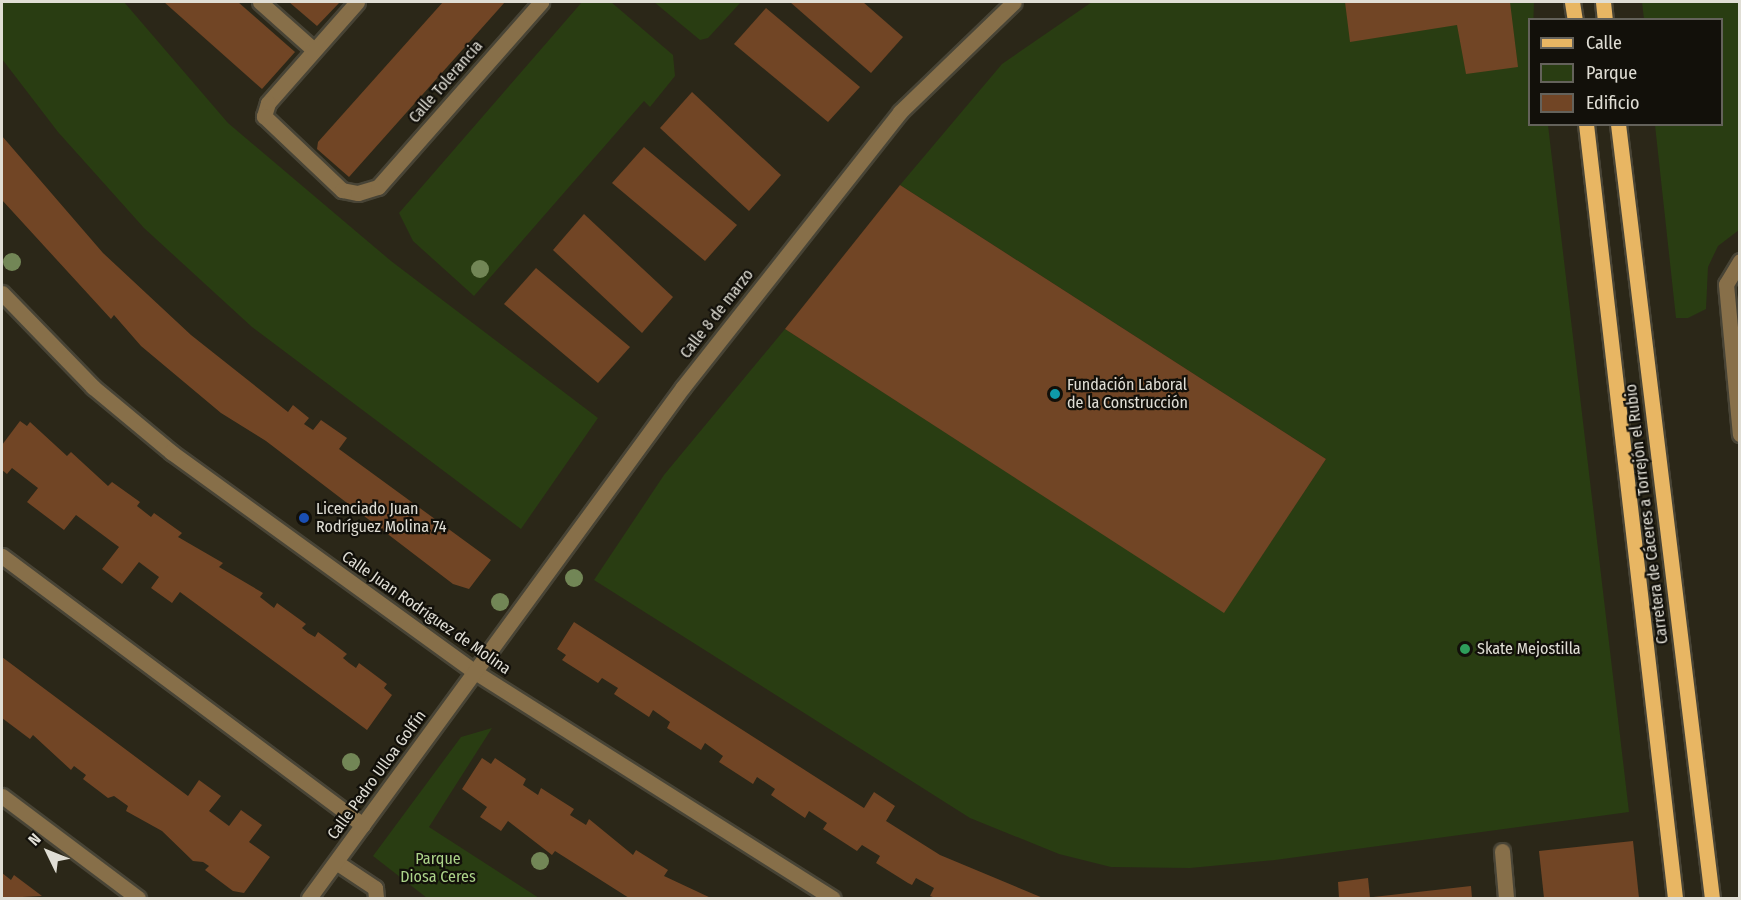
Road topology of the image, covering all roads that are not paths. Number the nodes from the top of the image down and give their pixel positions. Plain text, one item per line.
1 (260, 2) edge
2 (357, 2) edge
3 (541, 2) edge
4 (1014, 2) edge
5 (1572, 2) edge
6 (1603, 2) edge
7 (1575, 18) edge
8 (1605, 18) edge
9 (314, 50) junction
10 (1586, 126) edge
11 (1618, 126) edge
12 (1740, 261) edge
13 (2, 292) edge
14 (1740, 434) edge
15 (2, 556) edge
16 (475, 672) junction
17 (2, 796) edge
18 (363, 825) junction
19 (1502, 851) dead end
20 (336, 862) junction
21 (138, 898) edge
22 (309, 898) edge
23 (376, 898) edge
24 (833, 898) edge
25 (1506, 898) edge
26 (1675, 898) edge
27 (1712, 898) edge

1 - 9 street
2 - 9 street
3 - 9 street, Calle Tolerancia
4 - 16 street, Calle 8 de marzo
5 - 7 main road
6 - 8 main road
10 - 26 main road, Carretera de Cáceres a Torrejón el Rubio
11 - 27 main road, Carretera de Cáceres a Torrejón el Rubio
12 - 14 street
13 - 16 street, Calle Juan Rodríguez de Molina
15 - 18 street
16 - 18 street, Calle Pedro Ulloa Golfín
16 - 24 street, Calle Juan Rodríguez de Molina
17 - 21 street
18 - 20 street, Calle Pedro Ulloa Golfín
19 - 25 street
20 - 22 street, Calle Pedro Ulloa Golfín
20 - 23 street

